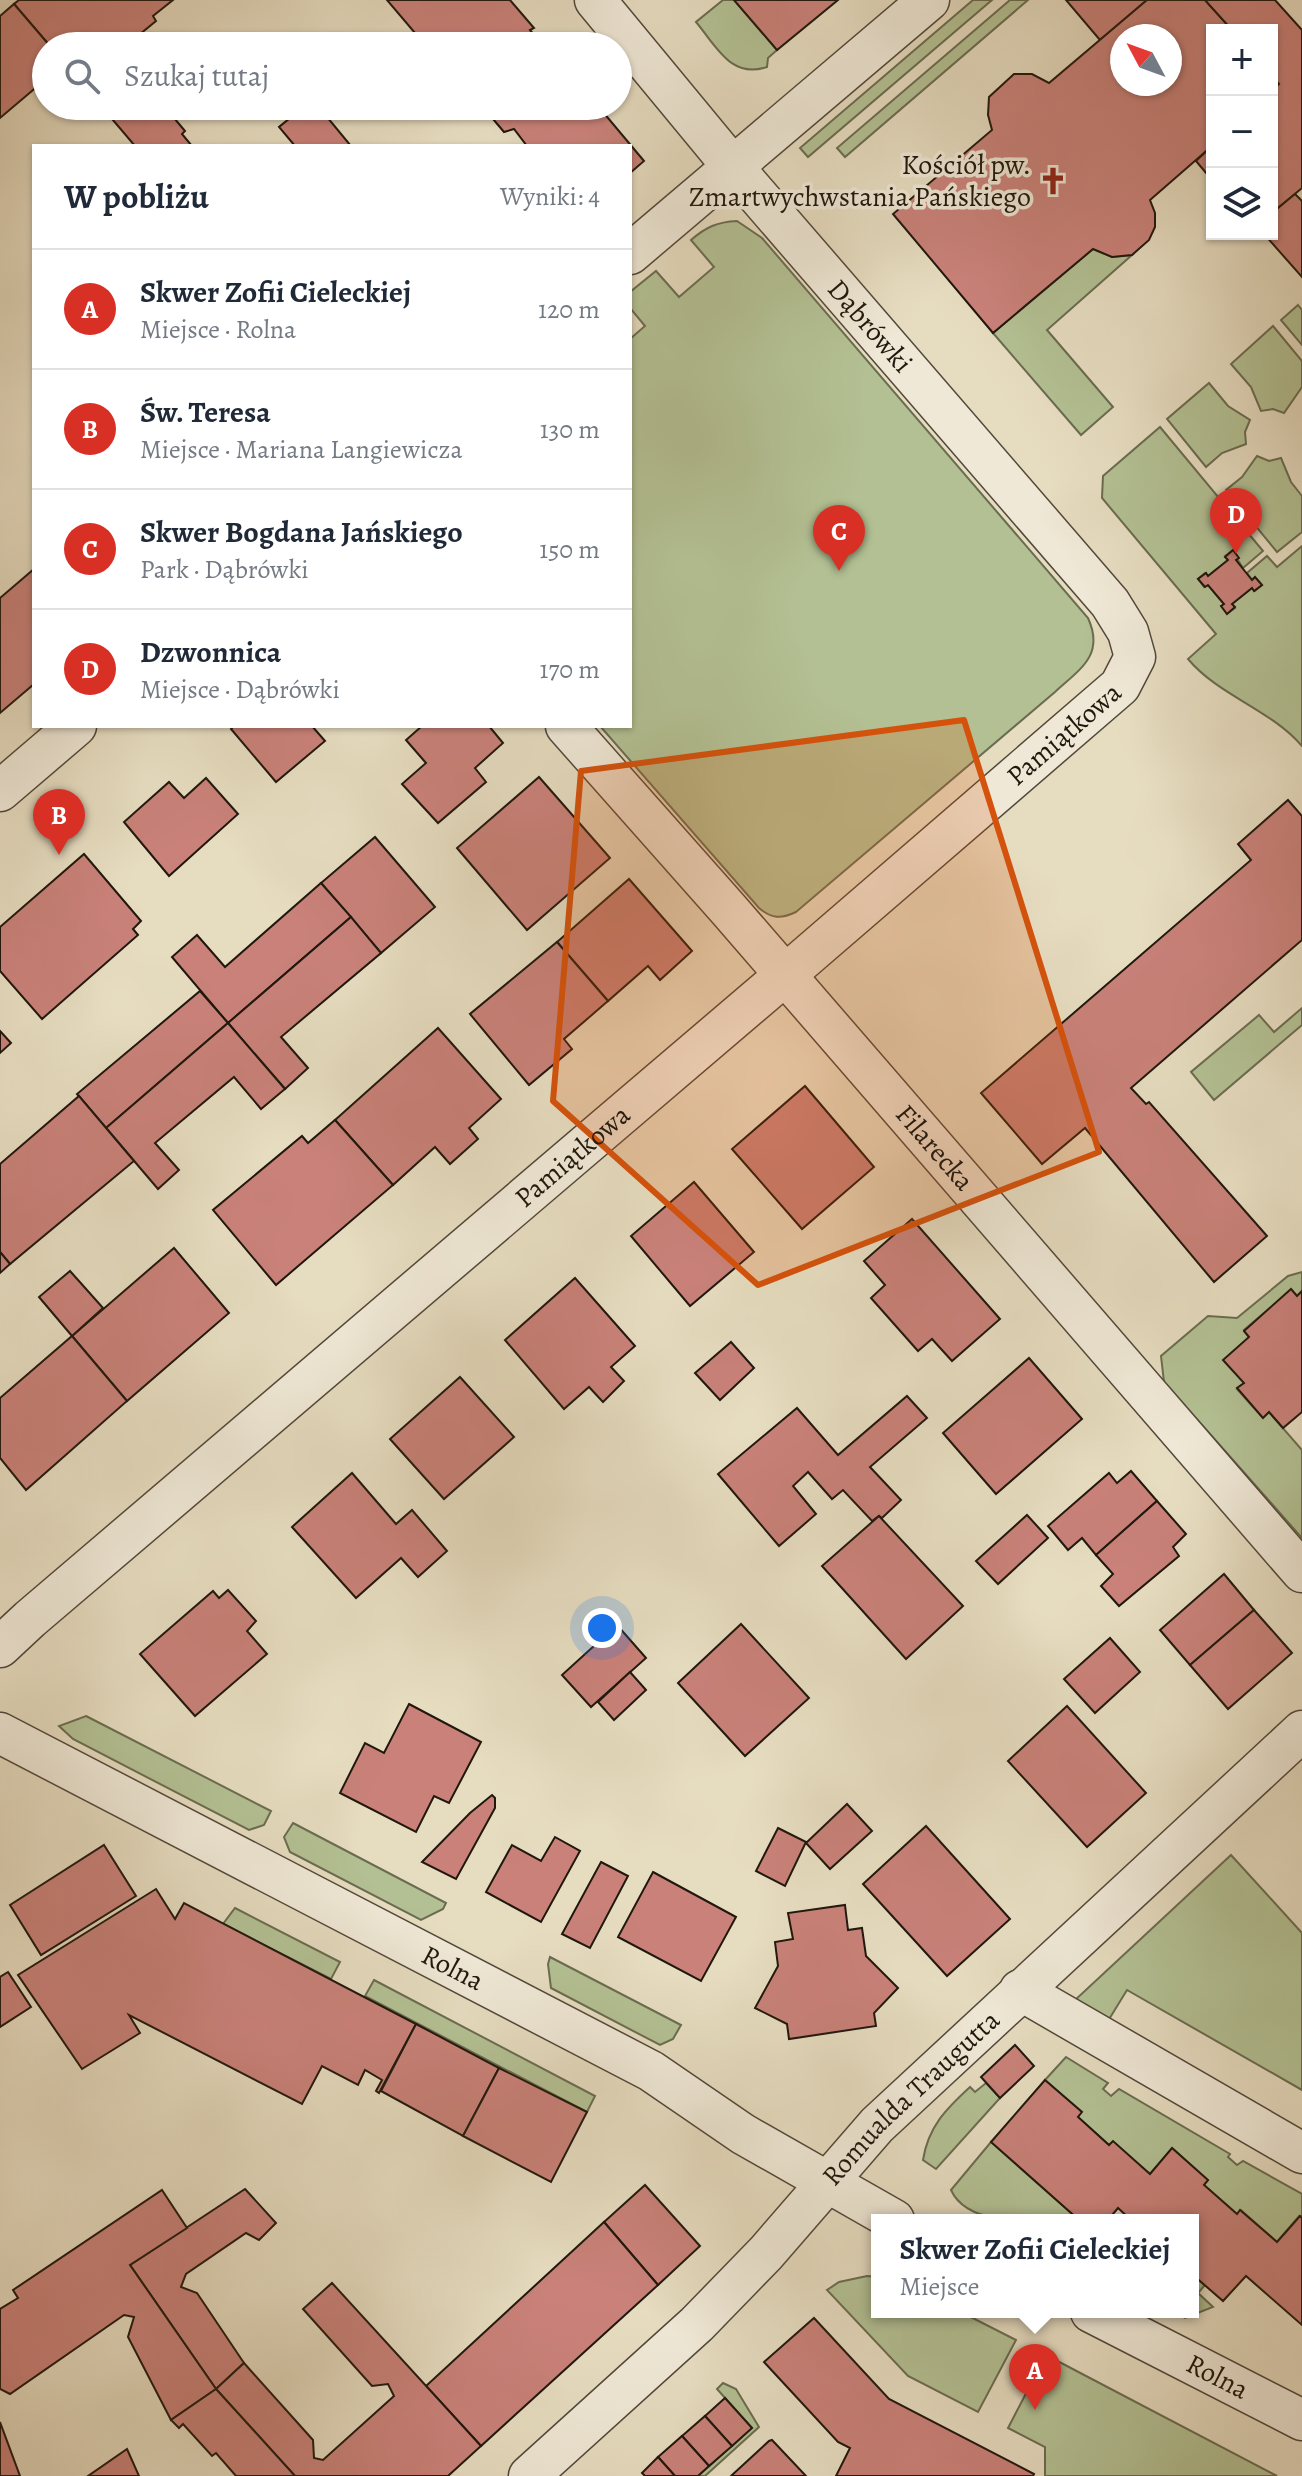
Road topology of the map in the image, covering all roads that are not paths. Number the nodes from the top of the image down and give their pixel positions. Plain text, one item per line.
1 (595, 0) edge
2 (929, 0) edge
3 (621, 32) edge
4 (632, 45) edge
5 (733, 167) junction
6 (632, 252) edge
7 (1135, 657) joint
8 (74, 728) edge
9 (568, 728) edge
10 (0, 791) edge
11 (784, 976) junction
12 (1302, 1572) edge
13 (0, 1647) edge
14 (1302, 1731) edge
15 (0, 1733) edge
16 (1020, 1990) junction
17 (1302, 2153) edge
18 (827, 2182) junction
19 (883, 2214) edge
20 (1103, 2318) edge
21 (1302, 2420) edge
22 (529, 2476) edge

1 - 3 street, Dąbrówki
2 - 5 street
4 - 5 street, Dąbrówki
5 - 6 street
5 - 7 street, Dąbrówki
7 - 11 street, Pamiątkowa
8 - 10 street
9 - 11 street, Filarecka
11 - 12 street, Filarecka
11 - 13 street, Pamiątkowa
14 - 16 street, Romualda Traugutta
15 - 18 street, Rolna
16 - 17 street
16 - 18 street, Romualda Traugutta
18 - 19 street, Rolna
18 - 22 street, Romualda Traugutta
20 - 21 street, Rolna

